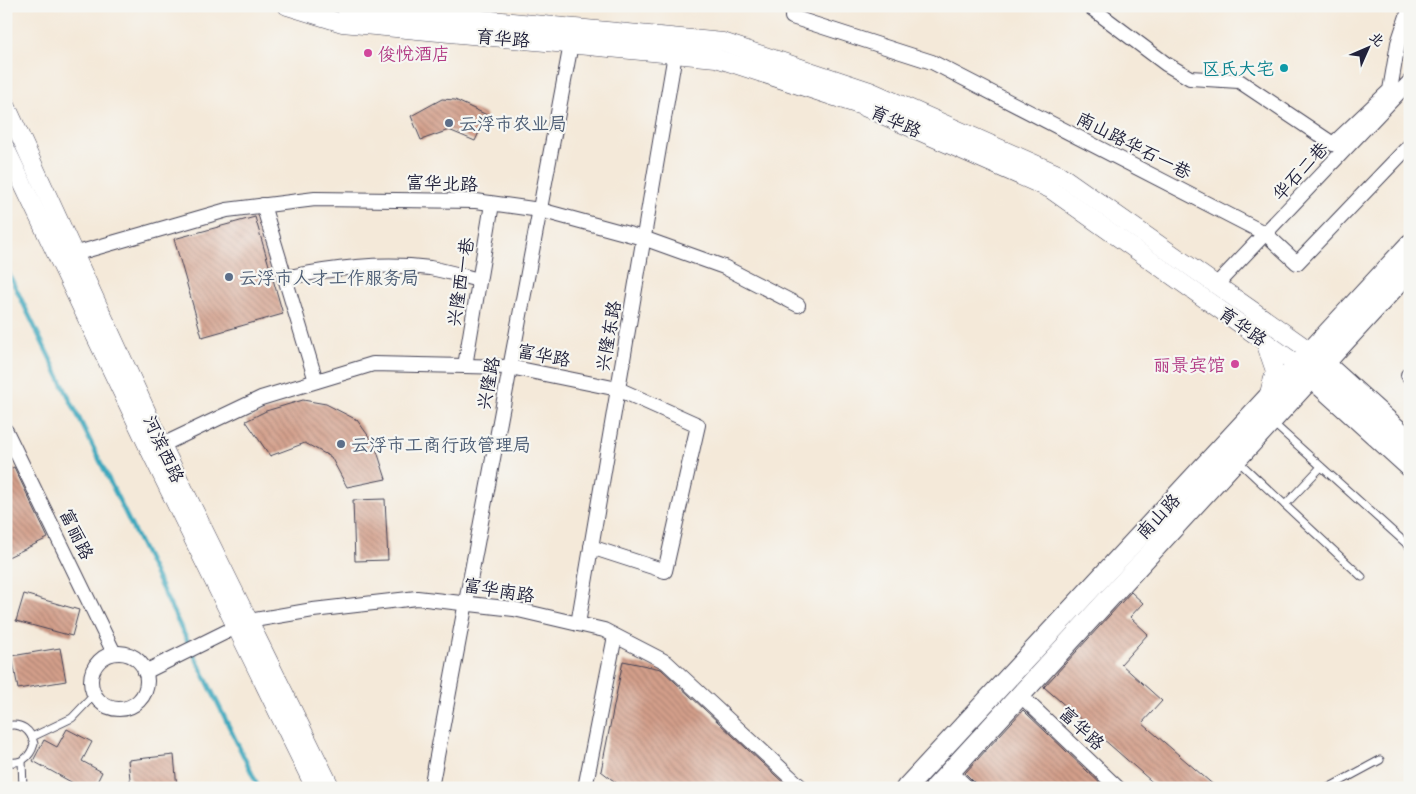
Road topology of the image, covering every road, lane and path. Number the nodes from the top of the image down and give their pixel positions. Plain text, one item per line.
1 (287, 6) edge
2 (344, 6) edge
3 (1089, 6) edge
4 (1410, 7) edge
5 (792, 16) dead end
6 (571, 44) junction
7 (675, 54) junction
8 (1410, 80) edge
9 (6, 105) edge
10 (1410, 145) edge
11 (6, 149) edge
12 (492, 204) junction
13 (263, 206) junction
14 (540, 210) junction
15 (1266, 234) junction
16 (644, 238) junction
17 (1410, 244) edge
18 (74, 254) junction
19 (1410, 270) edge
20 (284, 278) junction
21 (479, 280) junction
22 (1216, 285) junction
23 (798, 305) dead end
24 (1278, 329) junction
25 (1342, 331) junction
26 (1265, 342) junction
27 (1311, 364) junction
28 (465, 366) junction
29 (510, 367) junction
30 (1410, 373) edge
31 (1410, 377) edge
32 (316, 381) junction
33 (618, 390) junction
34 (1350, 398) junction
35 (1274, 409) junction
36 (6, 431) edge
37 (1410, 441) edge
38 (162, 445) junction
39 (12, 458) edge
40 (1236, 458) junction
41 (1321, 467) junction
42 (1410, 467) edge
43 (1285, 505) junction
44 (591, 547) junction
45 (1410, 547) edge
46 (1362, 577) dead end
47 (466, 603) junction
48 (578, 624) junction
49 (235, 627) junction
50 (615, 636) junction
51 (114, 654) junction
52 (146, 672) junction
53 (94, 695) junction
54 (1020, 695) junction
55 (6, 726) edge
56 (32, 737) junction
57 (1380, 760) dead end
58 (6, 761) edge
59 (22, 761) junction
60 (950, 771) junction
61 (23, 788) edge
62 (315, 788) edge
63 (331, 788) edge
64 (431, 788) edge
65 (585, 788) edge
66 (802, 788) edge
67 (906, 788) edge
68 (935, 788) edge
69 (968, 788) edge
70 (1118, 788) edge
71 (1328, 788) edge

1 - 6 street, 育华路
2 - 22 street, 育华路
3 - 4 street, 华石二巷
5 - 15 street, 南山路华石一巷
6 - 7 street, 育华路
6 - 14 street, 兴隆路
7 - 16 street, 兴隆东路
7 - 26 street, 育华路
8 - 15 street, 华石二巷
9 - 18 street, 河滨西路
10 - 15 street, 南山路华石一巷
11 - 49 street, 河滨西路
12 - 13 street, 富华北路
12 - 14 street, 富华北路
12 - 21 street, 兴隆西一巷
13 - 18 street, 富华北路
13 - 20 street
14 - 16 street, 富华北路
14 - 29 street, 兴隆路
15 - 22 street, 华石二巷
16 - 23 street, 富华北路
16 - 33 street, 兴隆东路
17 - 25 main road, 南山路
18 - 38 street, 河滨西路
19 - 25 main road, 南山路
20 - 21 street
20 - 32 street
21 - 28 street, 兴隆西一巷
22 - 24 street, 育华路
24 - 25 street
24 - 27 street, 育华路
25 - 27 main road, 南山路
25 - 34 main road
26 - 27 street, 育华路
26 - 35 street
27 - 34 main road, 育华路
27 - 35 main road, 南山路
28 - 29 street, 富华路
28 - 32 street, 富华路
29 - 33 street, 富华路
29 - 47 street, 兴隆路
30 - 31 street
32 - 38 street, 富华路
33 - 44 street, 兴隆东路
33 - 44 street, 富华路
34 - 35 main road
34 - 37 main road, 育华路
34 - 42 main road, 育华路
35 - 40 main road, 南山路
35 - 41 lane
35 - 67 main road, 南山路
36 - 39 street, 富丽路
38 - 49 street, 河滨西路
39 - 51 street, 富丽路
40 - 43 lane
40 - 54 main road, 南山路
41 - 43 lane
41 - 45 lane
43 - 46 lane
44 - 48 street, 兴隆东路
47 - 48 street, 富华南路
47 - 49 street, 富华南路
47 - 64 street, 兴隆路
48 - 50 street, 富华南路
49 - 52 street, 富华南路
49 - 62 street, 河滨西路
49 - 63 street, 河滨西路
50 - 65 street
50 - 66 street, 富华南路
51 - 52 street
51 - 53 street
52 - 53 street
53 - 56 lane
54 - 60 main road, 南山路
54 - 70 street, 富华路
55 - 56 lane
56 - 59 lane
57 - 71 lane
58 - 59 lane
59 - 61 lane
60 - 68 main road, 南山路
60 - 69 street

